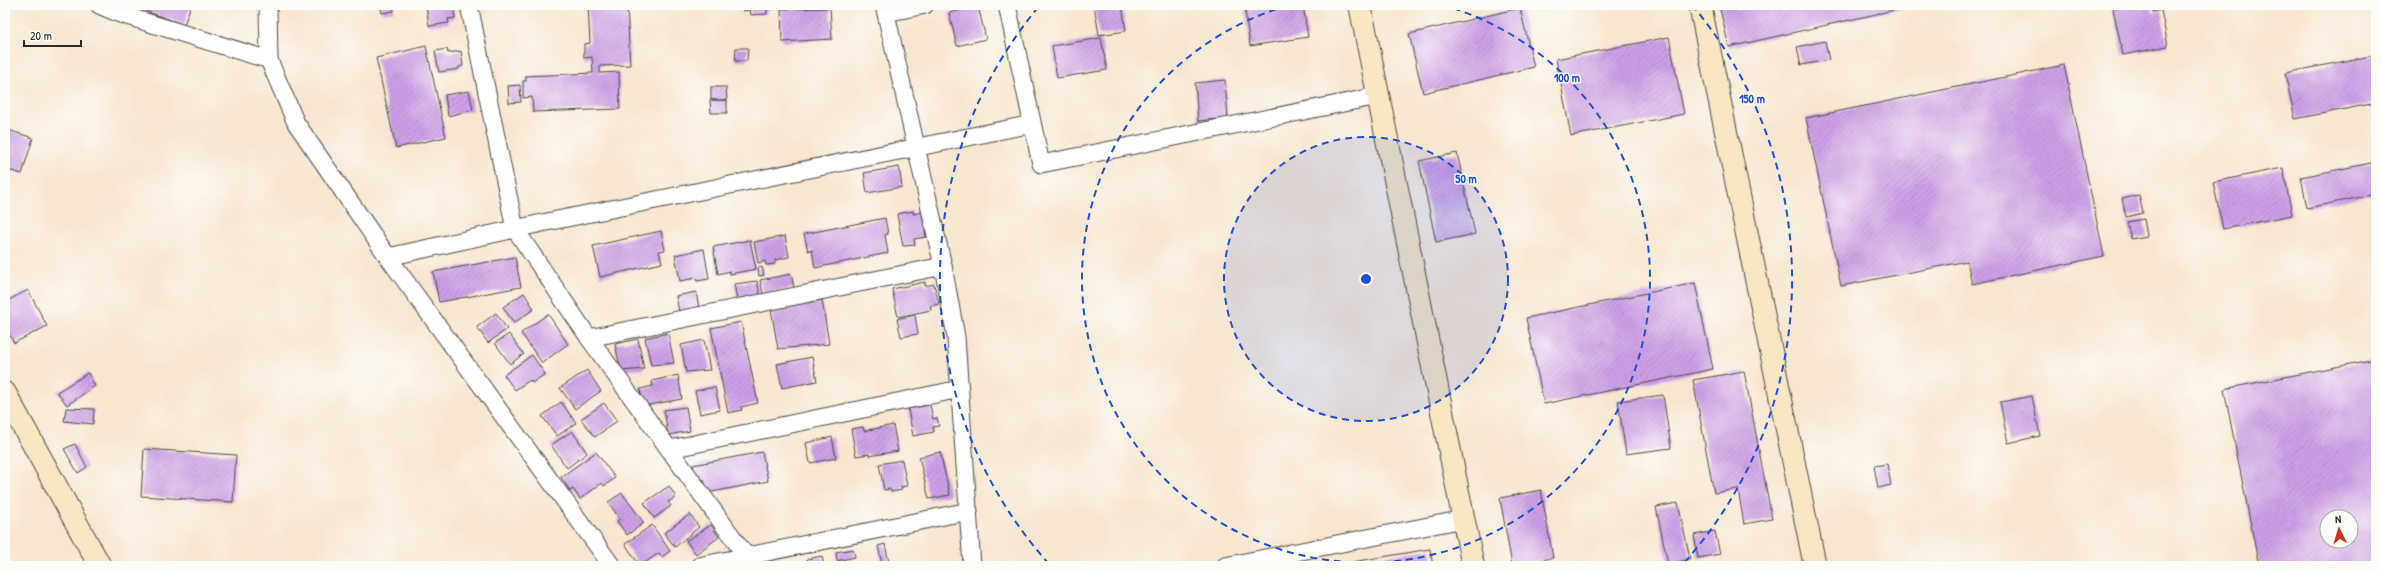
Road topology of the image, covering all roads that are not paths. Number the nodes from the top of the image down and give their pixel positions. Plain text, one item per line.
1 (98, 5) edge
2 (268, 5) edge
3 (469, 5) edge
4 (925, 5) edge
5 (1007, 5) edge
6 (1360, 5) edge
7 (1700, 5) edge
8 (885, 9) edge
9 (268, 60) junction
10 (1378, 96) junction
11 (1032, 124) junction
12 (917, 148) junction
13 (516, 229) junction
14 (388, 257) junction
15 (943, 266) junction
16 (589, 338) junction
17 (960, 389) junction
18 (5, 393) edge
19 (670, 449) junction
20 (969, 511) junction
21 (1464, 519) junction
22 (746, 556) junction
23 (100, 566) edge
24 (612, 566) edge
25 (699, 566) edge
26 (972, 566) edge
27 (1225, 566) edge
28 (1473, 566) edge
29 (1815, 566) edge

1 - 9 street
2 - 9 street
3 - 13 street
4 - 8 street
5 - 11 street
6 - 10 street
7 - 29 street
8 - 12 street
9 - 14 street
10 - 11 street
10 - 21 street
11 - 12 street
12 - 13 street
12 - 15 street
13 - 14 street
13 - 16 street
14 - 24 street
15 - 16 street
15 - 17 street
16 - 19 street
17 - 19 street
17 - 20 street
18 - 23 street
19 - 22 street
20 - 22 street
20 - 26 street
21 - 27 street
21 - 28 street
22 - 25 street

